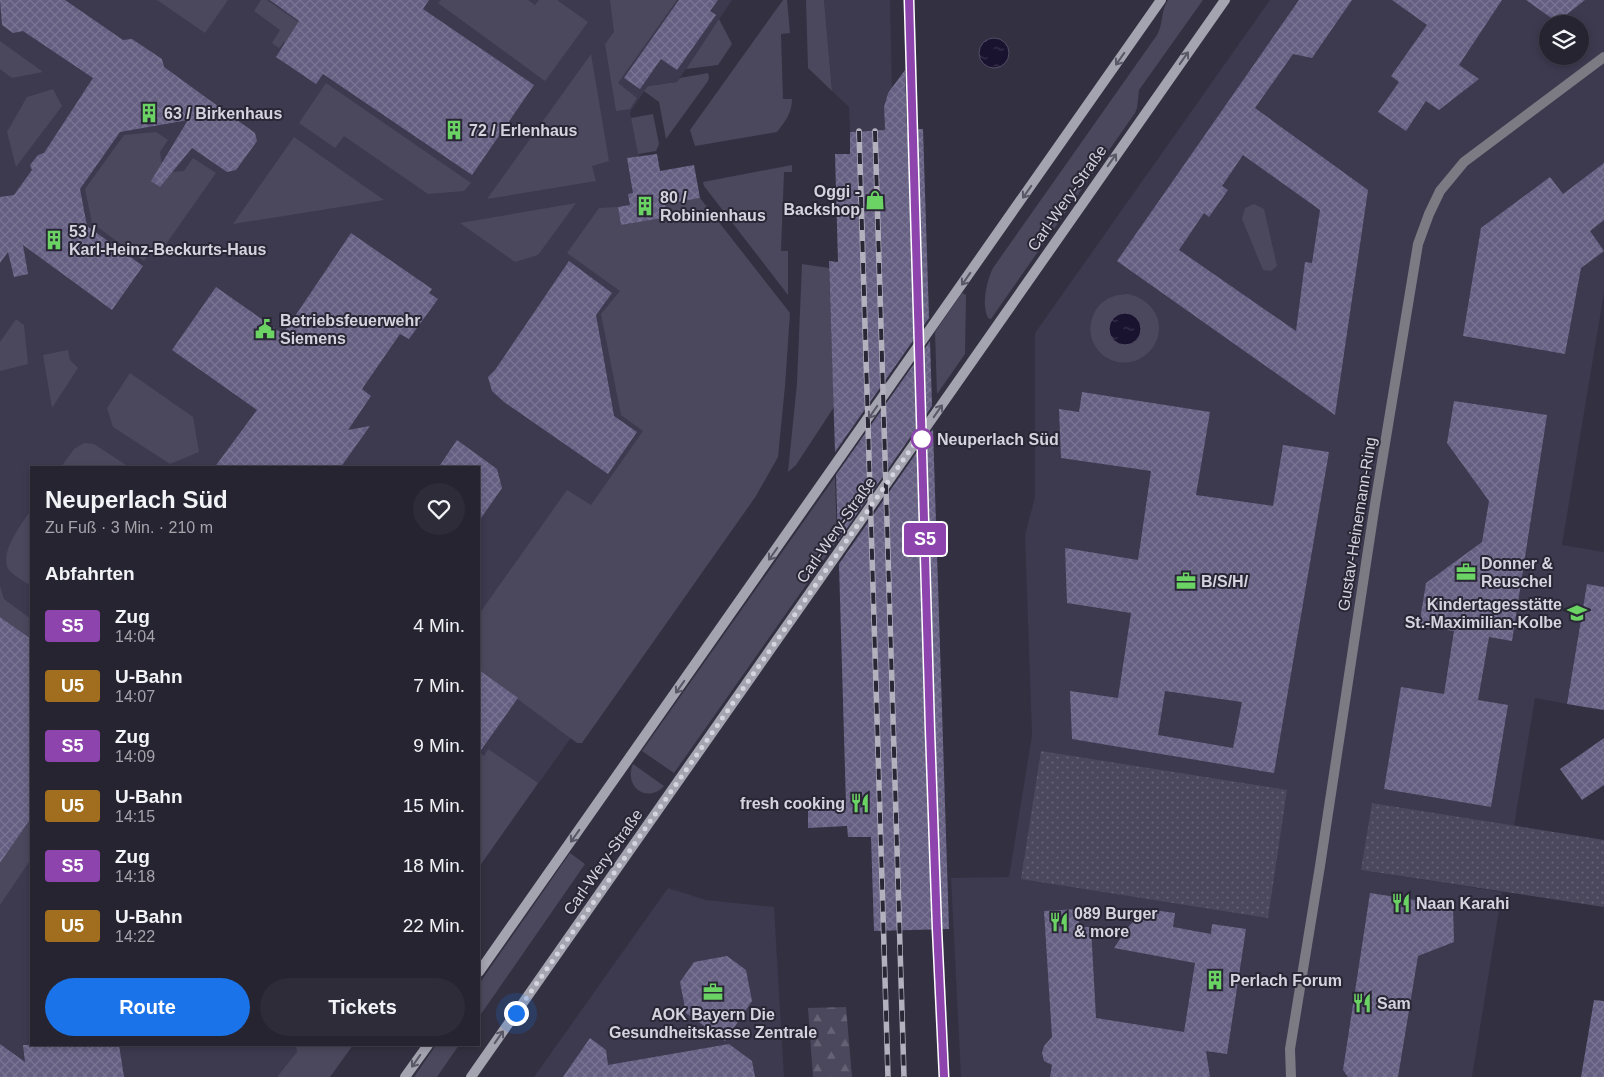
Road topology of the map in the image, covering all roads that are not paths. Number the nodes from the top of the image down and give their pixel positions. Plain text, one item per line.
1 (1161, 0) edge
2 (1224, 0) edge
3 (1604, 56) edge
4 (480, 971) edge
5 (427, 1046) edge
6 (405, 1077) edge
7 (471, 1077) edge
8 (1291, 1077) edge

1 -> 4 main road
7 -> 2 main road, Carl-Wery-Straße
3 - 8 street, Gustav-Heinemann-Ring
5 -> 6 main road

